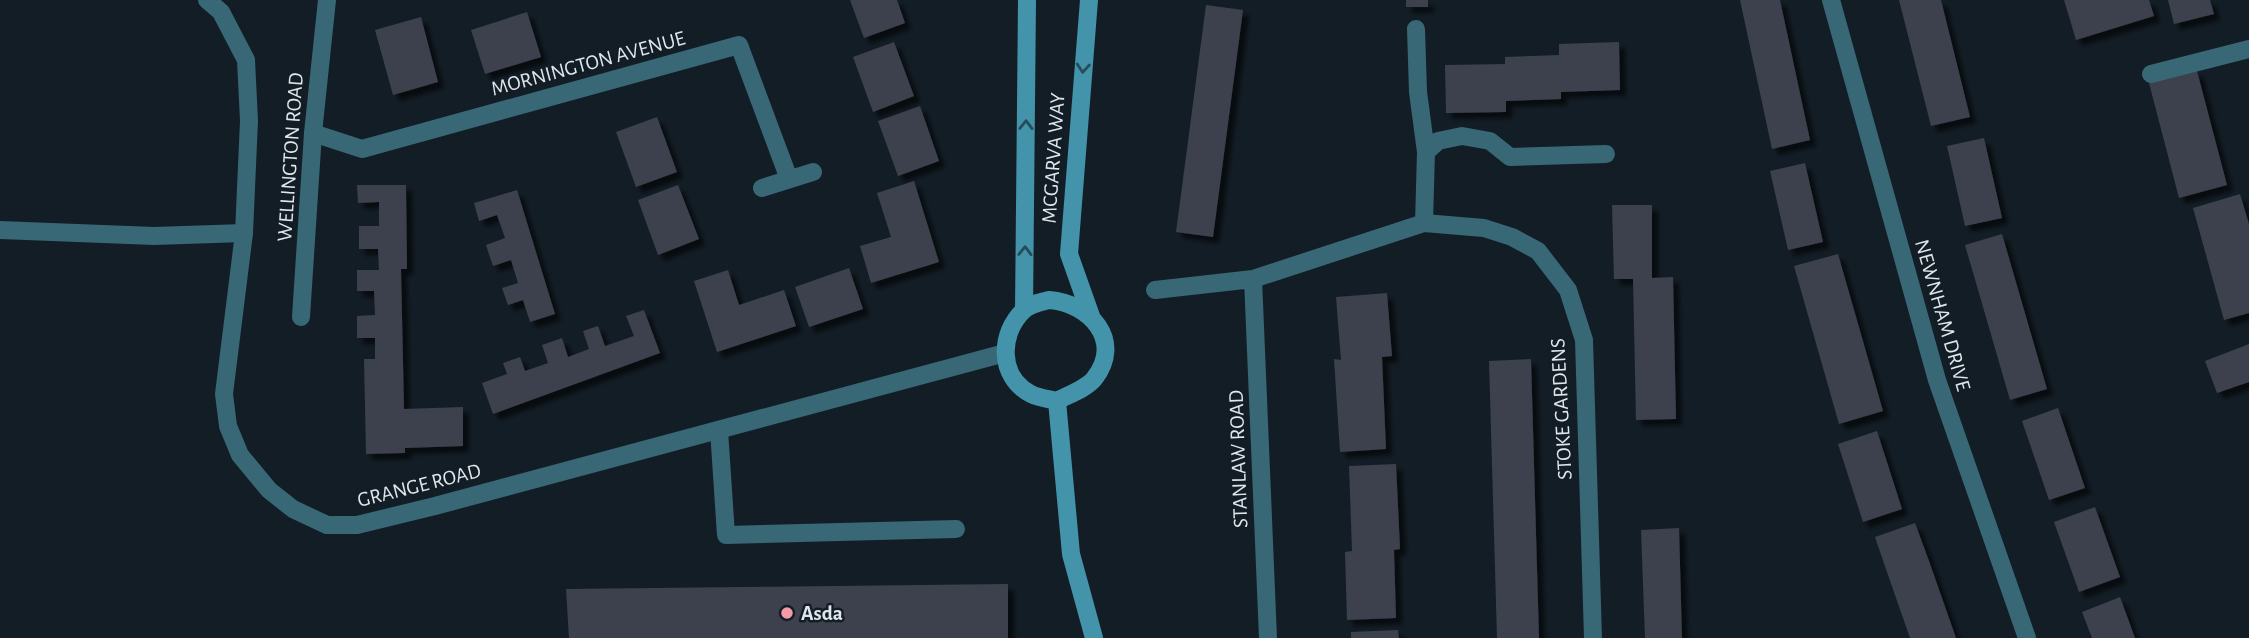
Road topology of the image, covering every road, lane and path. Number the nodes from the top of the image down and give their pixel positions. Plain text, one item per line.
1 (207, 0) edge
2 (327, 0) edge
3 (1027, 0) edge
4 (1089, 0) edge
5 (1830, 0) edge
6 (1416, 29) dead end
7 (2249, 49) edge
8 (2151, 74) dead end
9 (313, 133) junction
10 (1426, 152) junction
11 (1606, 154) dead end
12 (813, 172) dead end
13 (789, 179) junction
14 (762, 188) dead end
15 (1424, 222) junction
16 (0, 230) edge
17 (244, 233) junction
18 (1253, 279) junction
19 (1155, 290) dead end
20 (1024, 310) junction
21 (1091, 316) junction
22 (302, 317) dead end
23 (1004, 353) junction
24 (1057, 401) junction
25 (719, 430) junction
26 (956, 529) dead end
27 (1094, 638) edge
28 (1268, 638) edge
29 (1593, 638) edge
30 (2027, 638) edge

1 - 17 street, GRANGE ROAD
2 - 9 street, WELLINGTON ROAD
20 -> 3 street, MCGARVA WAY
4 -> 21 street, MCGARVA WAY
5 - 30 street, NEWNHAM DRIVE
6 - 10 street
7 - 8 street
9 - 13 street, MORNINGTON AVENUE
9 - 22 street, WELLINGTON ROAD
10 - 11 street
10 - 15 street
12 - 13 street
13 - 14 street
15 - 18 street, STOKE GARDENS
15 - 29 street, STOKE GARDENS
16 - 17 street
17 - 25 street, GRANGE ROAD
18 - 19 street, STOKE GARDENS
18 - 28 street, STANLAW ROAD
20 - 21 street
20 - 23 street
21 - 24 street
23 - 24 street
23 - 25 street, GRANGE ROAD
24 - 27 street
25 - 26 street

